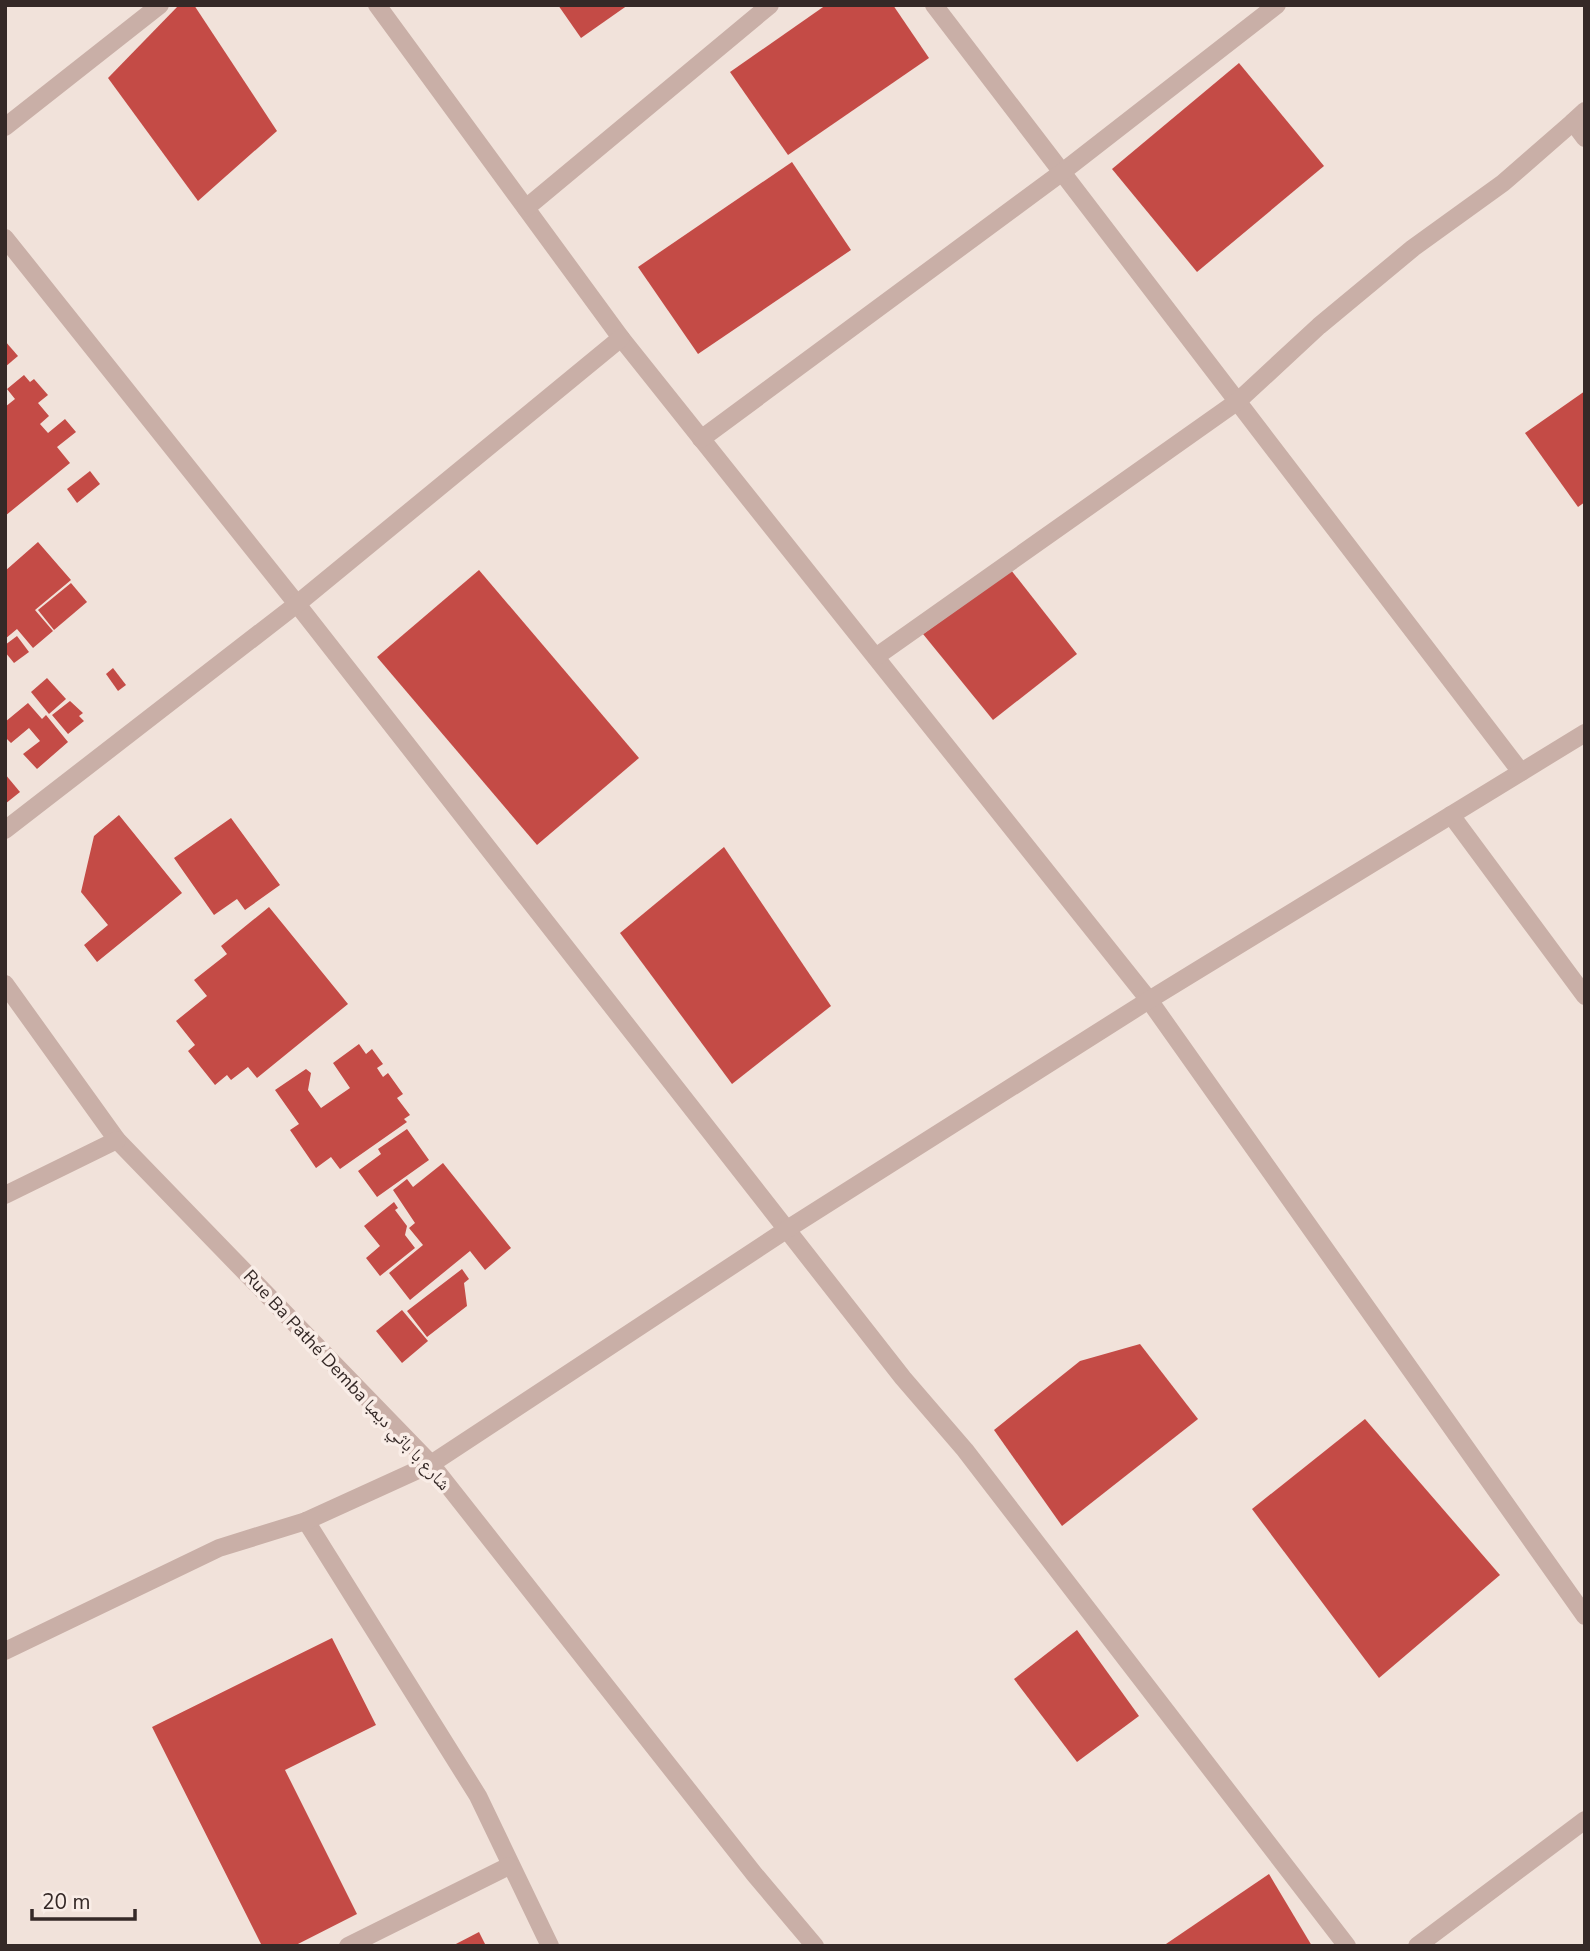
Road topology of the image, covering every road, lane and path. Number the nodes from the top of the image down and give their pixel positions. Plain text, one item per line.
1 (160, 5) edge
2 (377, 5) edge
3 (770, 5) edge
4 (934, 5) edge
5 (1277, 5) edge
6 (1579, 116) edge
7 (5, 127) edge
8 (1585, 138) edge
9 (1061, 173) junction
10 (526, 208) junction
11 (5, 238) edge
12 (621, 338) junction
13 (1238, 401) junction
14 (701, 439) junction
15 (298, 604) junction
16 (877, 656) junction
17 (1585, 733) edge
18 (1521, 772) junction
19 (1451, 815) junction
20 (5, 830) edge
21 (5, 984) edge
22 (1585, 996) edge
23 (1149, 1000) junction
24 (117, 1140) junction
25 (5, 1195) edge
26 (789, 1228) junction
27 (431, 1464) junction
28 (306, 1521) junction
29 (1585, 1616) edge
30 (5, 1651) edge
31 (1585, 1820) edge
32 (509, 1866) junction
33 (348, 1946) edge
34 (550, 1946) edge
35 (815, 1946) edge
36 (1347, 1946) edge
37 (1417, 1946) edge

1 - 7 street
2 - 10 street
3 - 10 street
4 - 9 street
5 - 9 street
6 - 8 street
6 - 13 street
9 - 13 street
9 - 14 street
10 - 12 street
11 - 15 street
12 - 14 street
12 - 15 street
13 - 16 street
13 - 18 street
14 - 16 street
15 - 20 street
15 - 26 street
16 - 23 street
17 - 18 street
18 - 19 street
19 - 22 street
19 - 23 street
21 - 24 street, Rue Ba Pathé Demba شارع با باثي ديمبا
23 - 26 street
23 - 29 street
24 - 25 street
24 - 27 street, Rue Ba Pathé Demba شارع با باثي ديمبا
26 - 27 street
26 - 36 street
27 - 28 street
27 - 35 street, Rue Ba Pathé Demba شارع با باثي ديمبا
28 - 30 street
28 - 32 street
31 - 37 street
32 - 33 street
32 - 34 street

